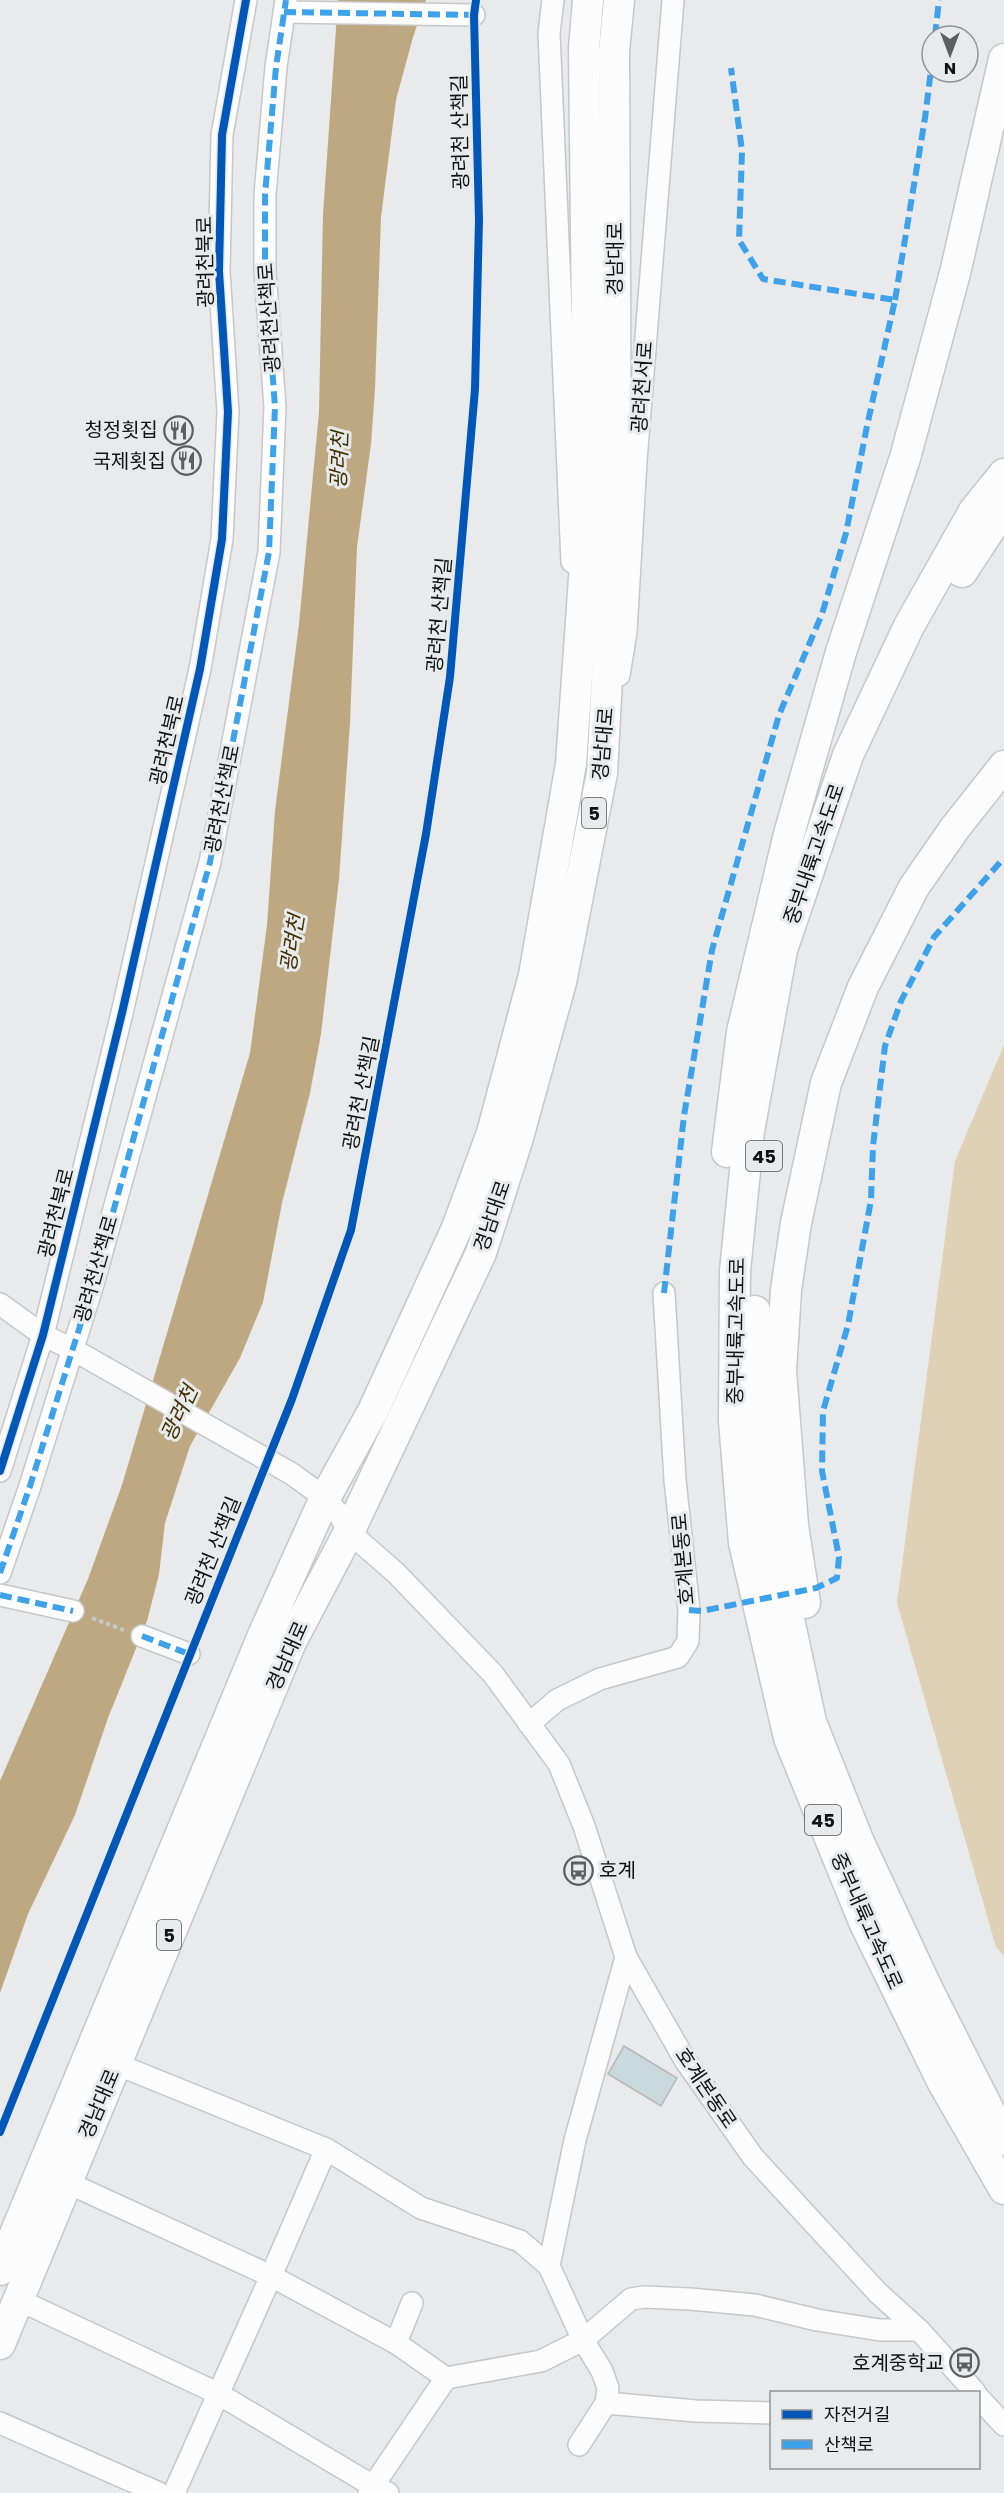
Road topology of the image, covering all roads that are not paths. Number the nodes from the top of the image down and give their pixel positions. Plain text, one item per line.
1 (246, 0) edge
2 (553, 0) edge
3 (588, 0) edge
4 (619, 0) edge
5 (673, 0) edge
6 (285, 6) edge
7 (474, 15) dead end
8 (1004, 59) edge
9 (1004, 474) edge
10 (1004, 508) edge
11 (571, 764) junction
12 (1004, 766) edge
13 (602, 773) junction
14 (664, 1293) dead end
15 (0, 1304) edge
16 (43, 1335) junction
17 (72, 1349) junction
18 (734, 1421) junction
19 (0, 1471) edge
20 (325, 1498) junction
21 (349, 1532) junction
22 (0, 1573) edge
23 (0, 1595) edge
24 (74, 1611) road end
25 (142, 1636) road end
26 (189, 1654) dead end
27 (530, 1724) junction
28 (858, 1840) junction
29 (626, 1957) junction
30 (116, 2064) junction
31 (1004, 2140) edge
32 (326, 2150) junction
33 (66, 2182) junction
34 (1004, 2189) edge
35 (549, 2266) junction
36 (0, 2271) edge
37 (271, 2276) junction
38 (19, 2301) junction
39 (412, 2303) dead end
40 (920, 2330) junction
41 (583, 2340) junction
42 (396, 2343) junction
43 (0, 2344) edge
44 (446, 2378) junction
45 (974, 2391) edge
46 (217, 2393) junction
47 (980, 2399) edge
48 (606, 2403) junction
49 (770, 2413) edge
50 (0, 2423) edge
51 (1004, 2425) edge
52 (579, 2445) dead end
53 (376, 2491) edge
54 (159, 2493) edge
55 (174, 2493) edge

1 - 16 street, 광려천북로
2 - 11 street
3 - 11 highway, 경남대로 / 5
4 - 13 highway, 경남대로 / 5
5 - 13 street, 광려천서로
6 - 7 street
6 - 17 street, 광려천산책로
8 - 18 highway
9 - 18 highway, 중부내륙고속도로 / 45
10 - 28 highway, 중부내륙고속도로 / 45
11 - 20 highway, 경남대로 / 5
12 - 28 highway
13 - 21 highway, 경남대로 / 5
14 - 27 street, 호계본동로
15 - 16 street
16 - 17 street
16 - 19 street, 광려천북로
17 - 20 street, 호계본동로
17 - 22 street, 광려천산책로
18 - 34 highway, 중부내륙고속도로 / 45
20 - 21 street, 호계본동로
20 - 36 highway, 경남대로 / 5
21 - 27 street, 호계본동로
21 - 30 highway, 경남대로 / 5
23 - 24 street
25 - 26 street
27 - 29 street, 호계본동로
28 - 31 highway, 중부내륙고속도로 / 45
29 - 35 street
29 - 40 street, 호계본동로
30 - 32 street
30 - 33 highway, 경남대로 / 5
32 - 35 street
32 - 37 street
33 - 37 street
33 - 38 highway, 경남대로 / 5
35 - 41 street
37 - 42 street
37 - 46 street
38 - 43 highway, 경남대로 / 5
38 - 46 street
39 - 42 street
40 - 41 street
40 - 45 street, 호계본동로
41 - 44 street
41 - 48 street
42 - 44 street
44 - 53 street
46 - 53 street
46 - 55 street
47 - 51 street
48 - 49 street
48 - 52 street
50 - 54 street

